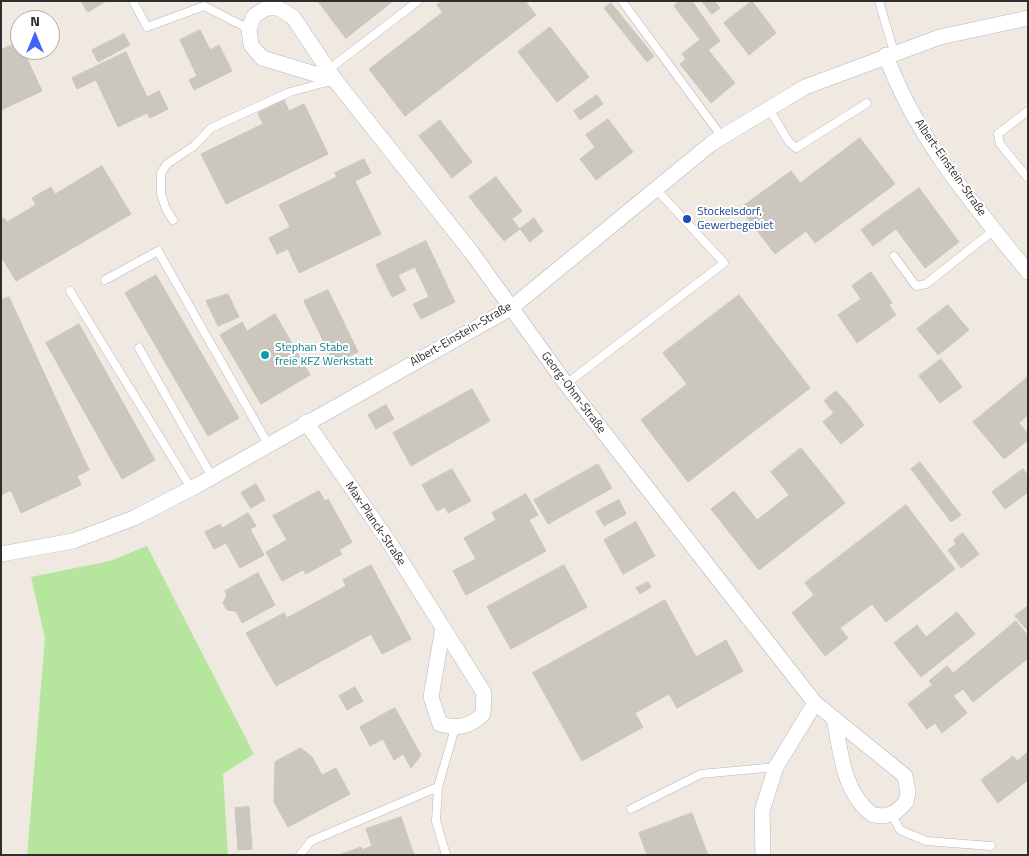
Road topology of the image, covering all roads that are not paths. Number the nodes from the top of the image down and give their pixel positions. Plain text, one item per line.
1 (133, 1) edge
2 (418, 1) edge
3 (622, 1) edge
4 (879, 1) edge
5 (1028, 18) edge
6 (249, 29) junction
7 (890, 54) junction
8 (332, 75) junction
9 (867, 103) dead end
10 (769, 109) junction
11 (1028, 111) edge
12 (722, 137) junction
13 (1028, 178) edge
14 (656, 189) junction
15 (174, 220) dead end
16 (994, 230) junction
17 (894, 256) dead end
18 (1025, 266) edge
19 (105, 280) dead end
20 (70, 291) dead end
21 (511, 308) junction
22 (139, 348) dead end
23 (566, 384) junction
24 (306, 422) junction
25 (268, 444) junction
26 (212, 477) junction
27 (191, 488) junction
28 (1, 554) edge
29 (443, 627) junction
30 (815, 703) junction
31 (834, 718) junction
32 (455, 728) junction
33 (776, 767) junction
34 (438, 787) junction
35 (631, 809) dead end
36 (890, 814) junction
37 (991, 846) dead end
38 (300, 855) edge
39 (446, 855) edge
40 (763, 855) edge

1 - 6 lane
2 - 8 lane
3 - 12 lane
4 - 7 lane
5 - 7 street, Albert-Einstein-Straße
6 - 8 street
6 - 8 street, Georg-Ohm-Straße
7 - 10 street, Albert-Einstein-Straße
7 - 16 street, Albert-Einstein-Straße
8 - 15 lane
8 - 21 street, Georg-Ohm-Straße
9 - 10 lane
10 - 12 street, Albert-Einstein-Straße
11 - 13 lane
12 - 14 street, Albert-Einstein-Straße
14 - 21 street, Albert-Einstein-Straße
14 - 23 lane
16 - 17 lane
16 - 18 street, Albert-Einstein-Straße
19 - 25 lane
20 - 27 lane
21 - 23 street, Georg-Ohm-Straße
21 - 24 street, Albert-Einstein-Straße
22 - 26 lane
23 - 30 street, Georg-Ohm-Straße
24 - 25 street, Albert-Einstein-Straße
24 - 29 street, Max-Planck-Straße
25 - 26 street, Albert-Einstein-Straße
26 - 27 street, Albert-Einstein-Straße
27 - 28 street, Albert-Einstein-Straße
29 - 32 street
29 - 32 street, Max-Planck-Straße
30 - 31 street, Georg-Ohm-Straße
30 - 33 street
31 - 36 street
31 - 36 street, Georg-Ohm-Straße
32 - 34 lane
33 - 35 lane
33 - 40 street
34 - 38 lane
34 - 39 lane
36 - 37 lane

